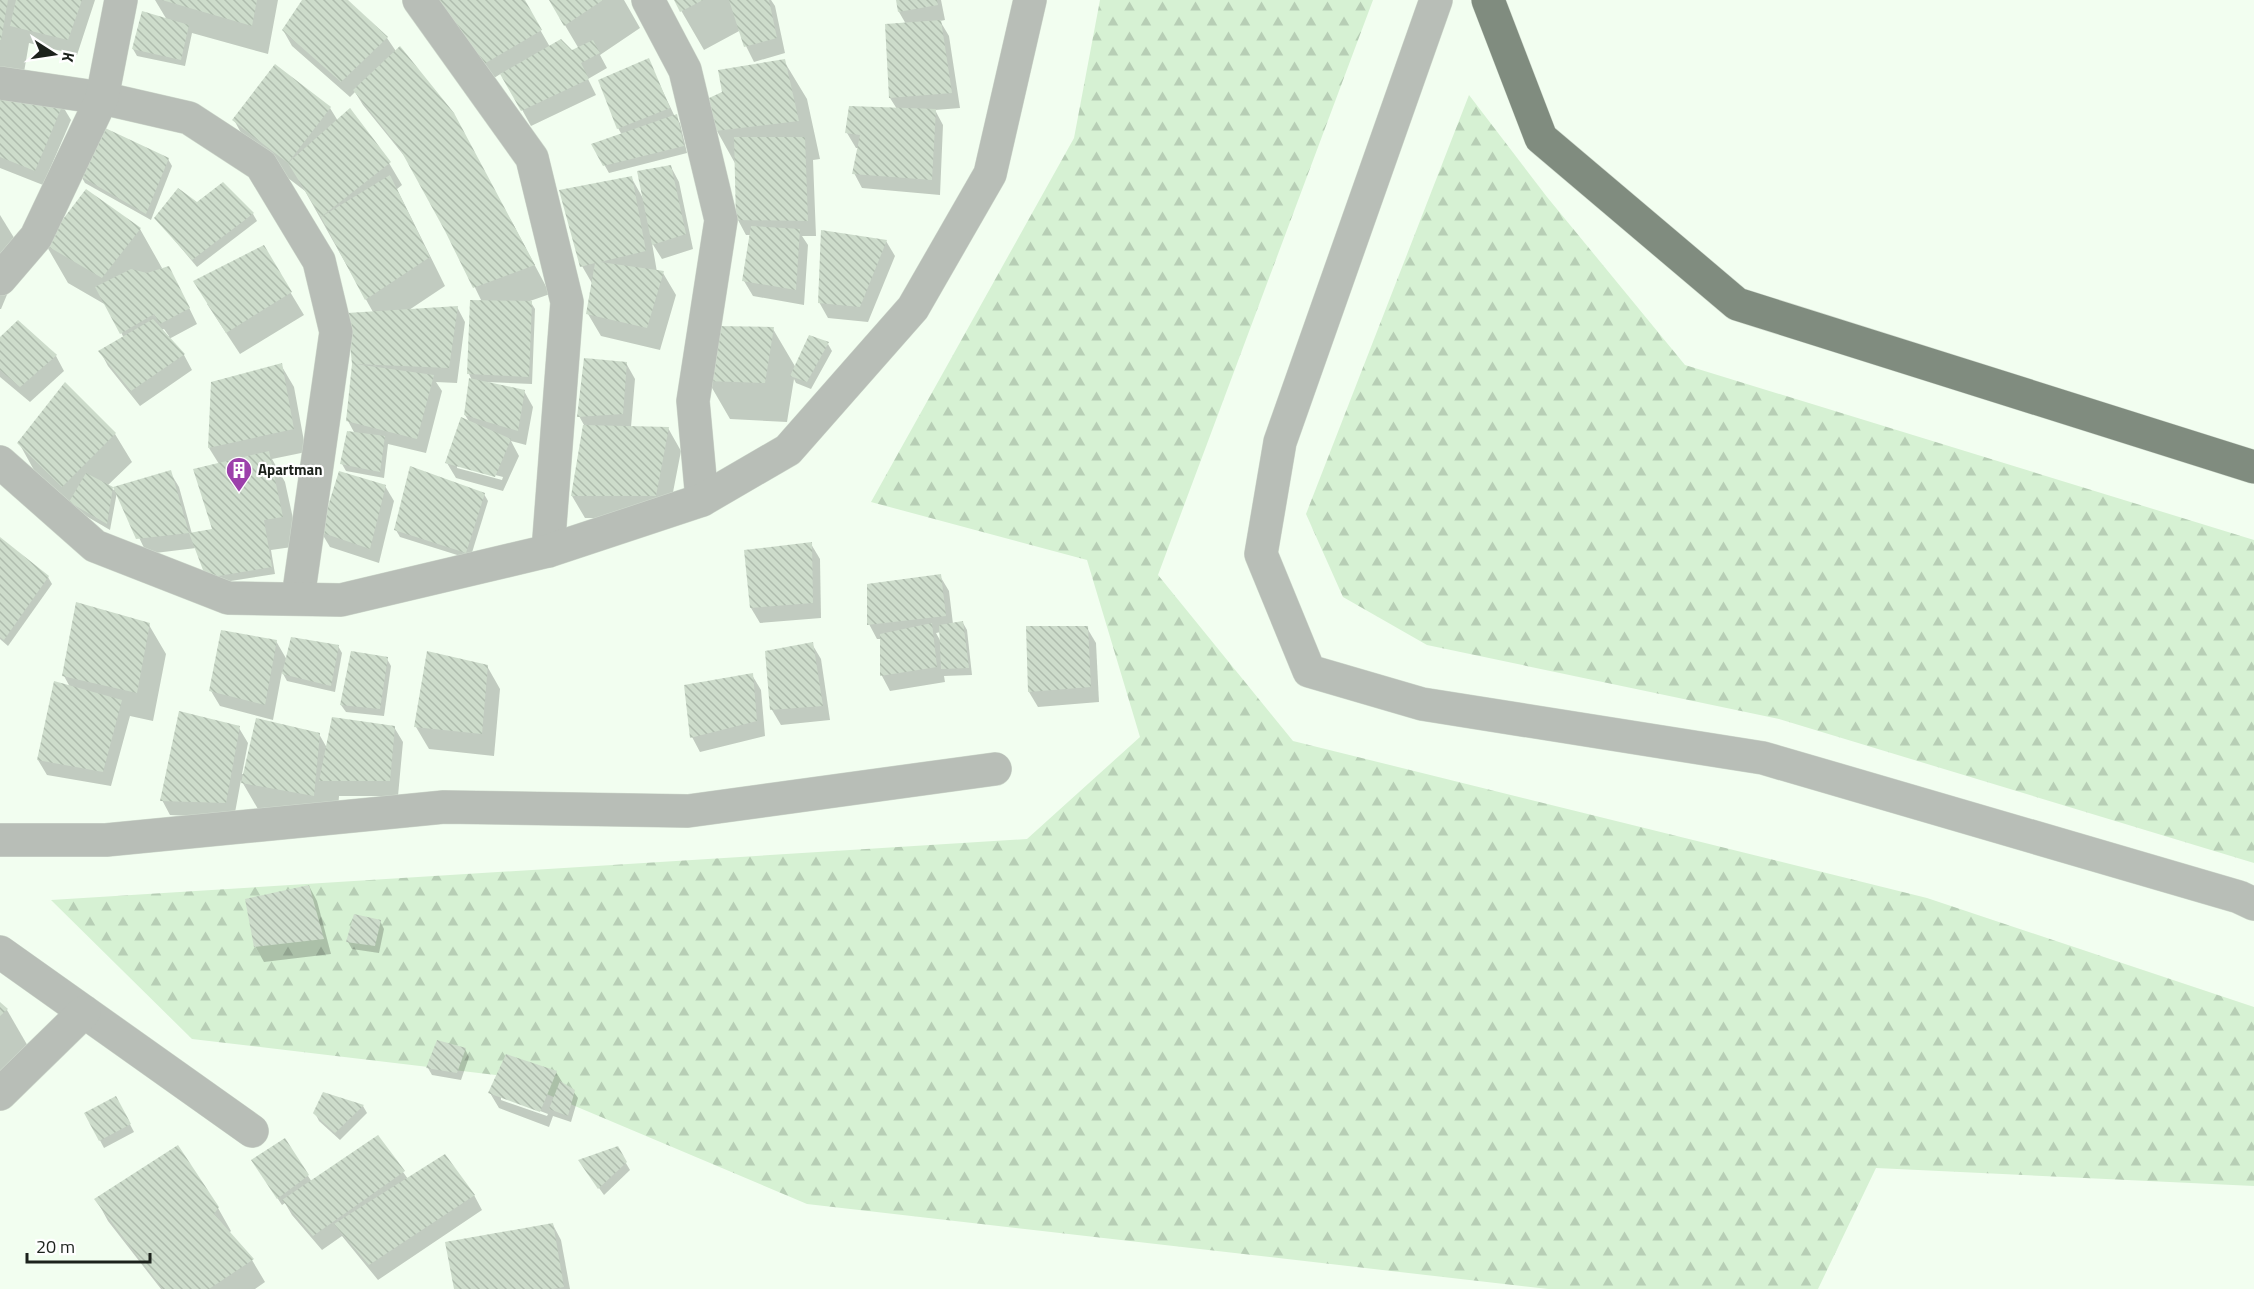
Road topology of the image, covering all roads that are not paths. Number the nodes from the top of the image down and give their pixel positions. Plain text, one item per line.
1 (121, 0) edge
2 (419, 0) edge
3 (648, 0) edge
4 (1005, 0) edge
5 (1030, 0) edge
6 (1437, 0) edge
7 (1488, 0) edge
8 (1019, 44) junction
9 (0, 83) edge
10 (102, 98) junction
11 (0, 279) edge
12 (0, 462) edge
13 (2254, 467) edge
14 (702, 500) junction
15 (548, 551) junction
16 (298, 598) junction
17 (995, 769) dead end
18 (0, 840) edge
19 (2254, 903) edge
20 (0, 952) edge
21 (84, 1012) junction
22 (0, 1094) edge
23 (252, 1131) dead end

1 - 10 street
2 - 15 street
3 - 14 street
4 - 8 street
5 - 8 street
6 - 19 street
7 - 13 main road
8 - 14 street
9 - 10 street
10 - 11 street
10 - 16 street
12 - 16 street
14 - 15 street
15 - 16 street
17 - 18 street
20 - 21 street
21 - 22 street
21 - 23 street

